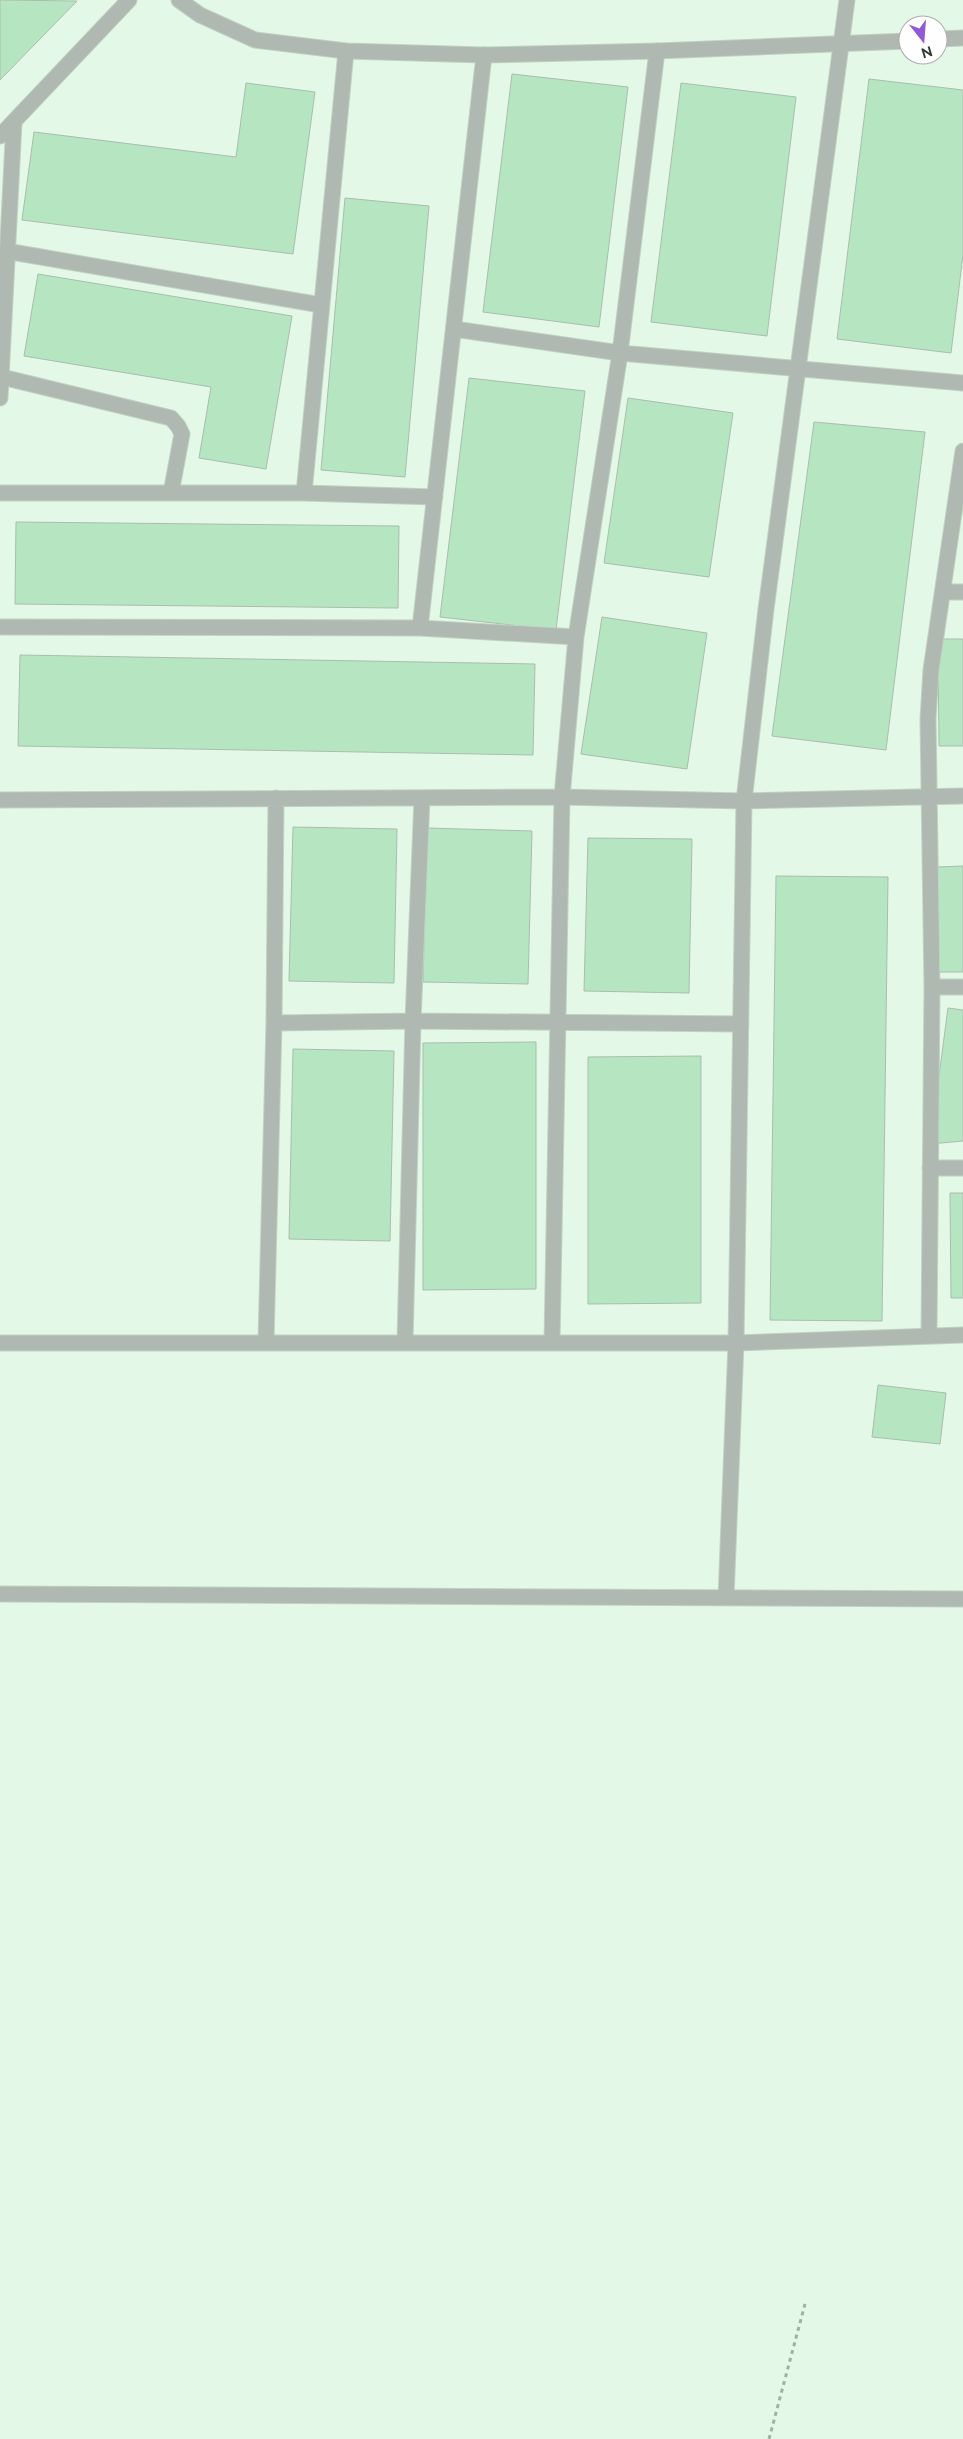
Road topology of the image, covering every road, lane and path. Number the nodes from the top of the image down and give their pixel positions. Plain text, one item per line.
1 (129, 0) edge
2 (178, 0) edge
3 (847, 0) edge
4 (963, 38) edge
5 (948, 39) edge
6 (898, 41) edge
7 (841, 44) junction
8 (346, 51) junction
9 (656, 51) junction
10 (484, 55) junction
11 (14, 122) junction
12 (0, 136) edge
13 (6, 251) junction
14 (321, 305) junction
15 (454, 328) junction
16 (620, 353) junction
17 (799, 368) junction
18 (2, 377) junction
19 (963, 383) edge
20 (0, 398) edge
21 (963, 451) edge
22 (0, 493) edge
23 (171, 493) junction
24 (304, 493) junction
25 (436, 497) junction
26 (944, 592) junction
27 (963, 592) edge
28 (0, 628) edge
29 (420, 628) junction
30 (576, 637) junction
31 (562, 796) junction
32 (930, 796) junction
33 (963, 796) edge
34 (276, 798) junction
35 (422, 798) junction
36 (0, 800) edge
37 (744, 801) junction
38 (963, 986) edge
39 (932, 987) junction
40 (413, 1021) junction
41 (558, 1022) junction
42 (274, 1023) junction
43 (742, 1024) junction
44 (930, 1168) junction
45 (963, 1168) edge
46 (929, 1335) junction
47 (963, 1335) edge
48 (266, 1342) junction
49 (405, 1342) junction
50 (552, 1342) junction
51 (0, 1343) edge
52 (736, 1343) junction
53 (0, 1594) edge
54 (726, 1598) junction
55 (963, 1599) edge
56 (805, 2304) dead end
57 (769, 2439) edge

1 - 11 street
2 - 8 street
3 - 7 street
4 - 5 street
6 - 7 street
7 - 9 street
7 - 17 street
8 - 10 street
8 - 14 street
9 - 10 street
9 - 16 street
10 - 15 street
11 - 12 street
11 - 13 street
13 - 14 street
13 - 18 street
14 - 24 street
15 - 16 street
15 - 25 street
16 - 17 street
16 - 30 street
17 - 19 street
17 - 37 street
18 - 20 street
18 - 23 street
21 - 26 street
22 - 23 street
23 - 24 street
24 - 25 street
25 - 29 street
26 - 27 street
26 - 32 street
28 - 29 street
29 - 30 street
30 - 31 street
31 - 35 street
31 - 37 street
31 - 41 street
32 - 33 street
32 - 37 street
32 - 39 street
34 - 35 street
34 - 36 street
34 - 42 street
35 - 40 street
37 - 43 street
38 - 39 street
39 - 44 street
40 - 41 street
40 - 42 street
40 - 49 street
41 - 43 street
41 - 50 street
42 - 48 street
43 - 52 street
44 - 45 street
44 - 46 street
46 - 47 street
46 - 52 street
48 - 49 street
48 - 51 street
49 - 50 street
50 - 52 street
52 - 54 street
53 - 54 street
54 - 55 street
56 - 57 path

